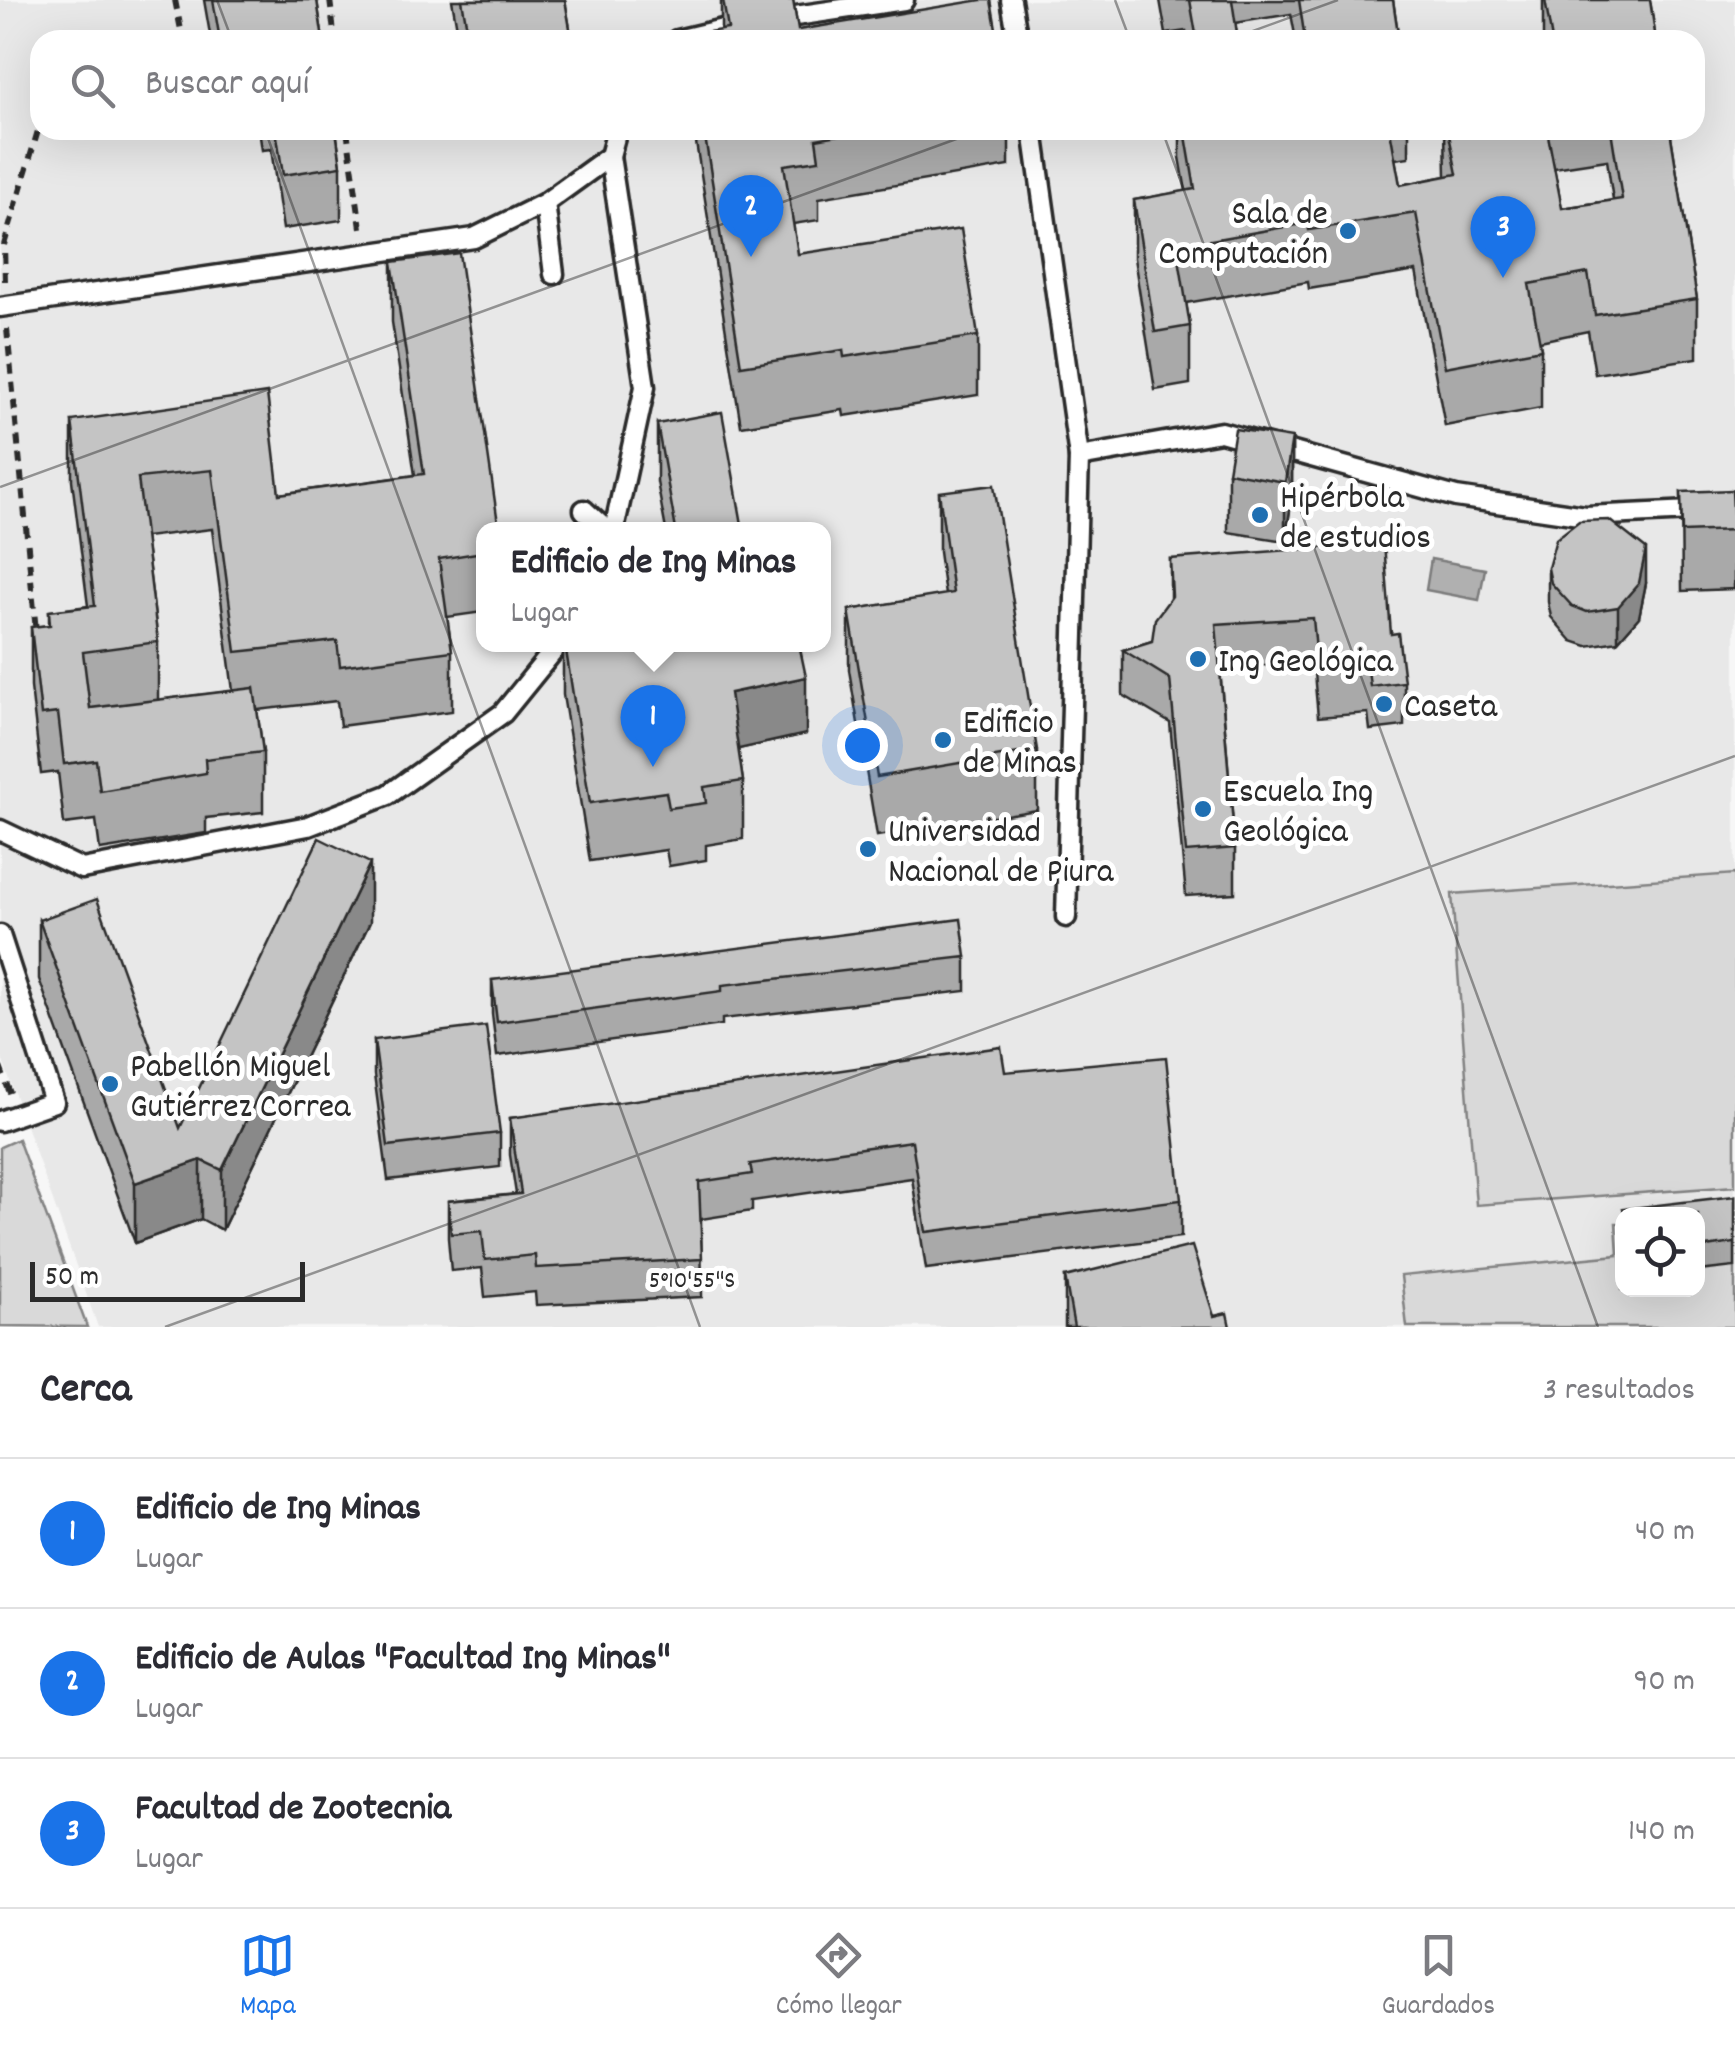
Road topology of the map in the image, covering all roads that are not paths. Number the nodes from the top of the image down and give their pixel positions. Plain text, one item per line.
1 (904, 0) edge
2 (1011, 0) edge
3 (706, 30) edge
4 (1016, 30) edge
5 (614, 140) edge
6 (1034, 140) edge
7 (610, 156) junction
8 (545, 204) junction
9 (554, 274) dead end
10 (3, 307) edge
11 (1080, 457) junction
12 (1735, 509) edge
13 (584, 510) dead end
14 (597, 522) edge
15 (616, 522) edge
16 (553, 652) edge
17 (0, 830) edge
18 (1066, 917) dead end
19 (0, 935) edge
20 (0, 1121) edge

1 - 3 lane
2 - 4 lane
5 - 7 lane
6 - 11 lane
7 - 8 lane
7 - 15 lane
8 - 9 lane
8 - 10 lane
11 - 12 lane
11 - 18 lane
13 - 14 lane
16 - 17 lane
19 - 20 lane

